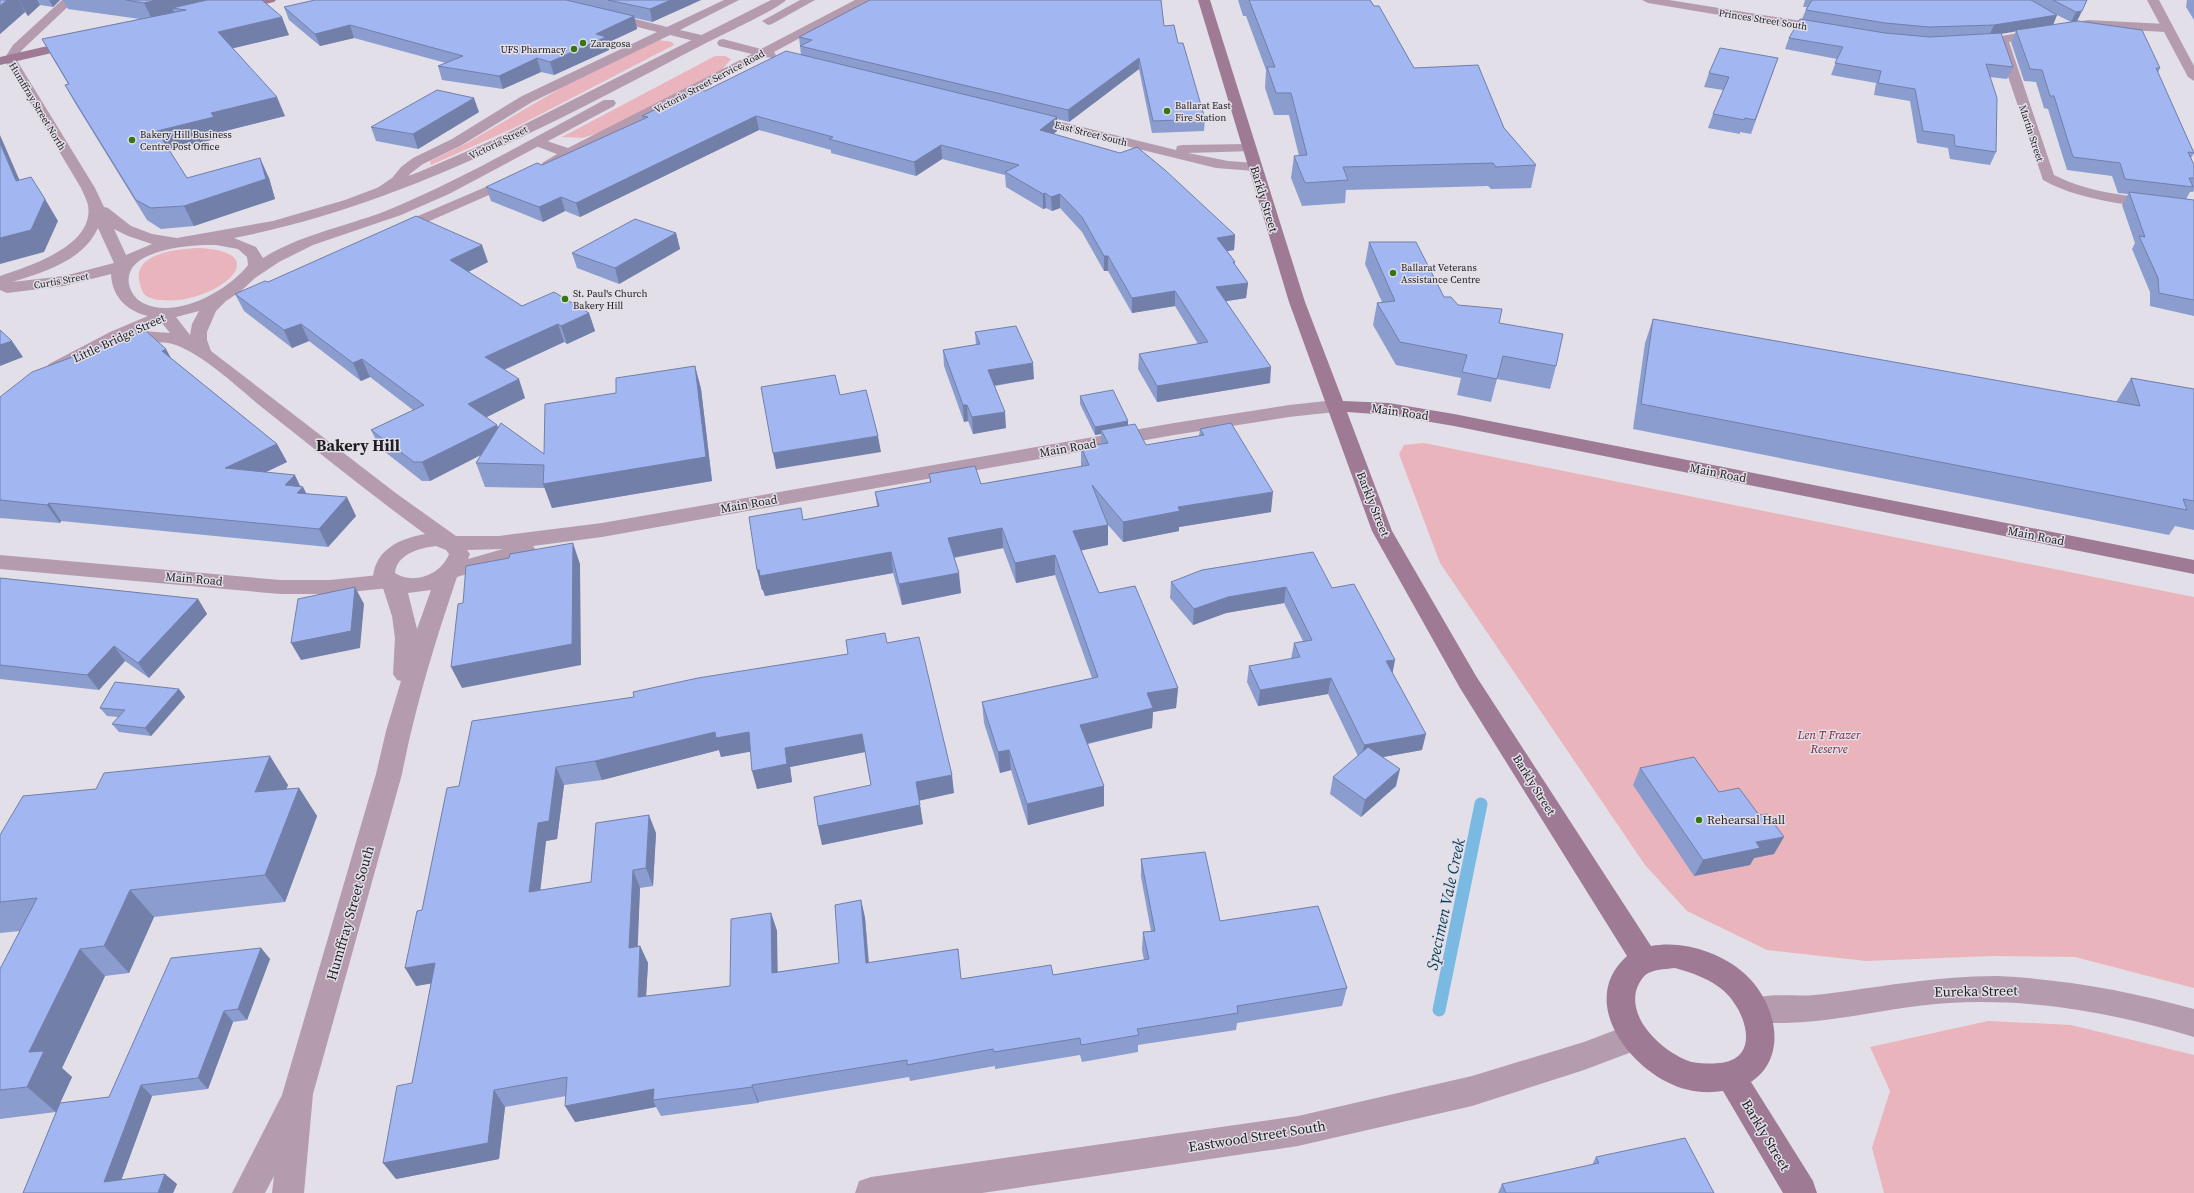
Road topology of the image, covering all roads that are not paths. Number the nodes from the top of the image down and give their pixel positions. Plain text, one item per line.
1 (69, 0) edge
2 (270, 0) edge
3 (733, 0) edge
4 (780, 0) edge
5 (809, 0) edge
6 (864, 0) edge
7 (1204, 0) edge
8 (1648, 0) edge
9 (2154, 0) edge
10 (228, 4) edge
11 (596, 14) edge
12 (2056, 20) edge
13 (758, 26) dead end
14 (2068, 27) junction
15 (2166, 28) junction
16 (667, 31) junction
17 (1840, 32) edge
18 (744, 33) dead end
19 (86, 37) edge
20 (2173, 38) junction
21 (2002, 40) junction
22 (722, 43) junction
23 (1958, 43) edge
24 (706, 44) junction
25 (763, 53) junction
26 (7, 55) edge
27 (779, 58) edge
28 (2194, 77) edge
29 (622, 96) dead end
30 (1017, 115) edge
31 (538, 142) junction
32 (1249, 148) junction
33 (1157, 149) junction
34 (569, 153) junction
35 (1254, 167) junction
36 (538, 168) edge
37 (525, 174) edge
38 (377, 193) junction
39 (96, 204) junction
40 (2194, 208) edge
41 (380, 238) edge
42 (196, 240) junction
43 (122, 265) junction
44 (250, 274) junction
45 (0, 281) edge
46 (0, 289) edge
47 (221, 296) junction
48 (169, 313) junction
49 (95, 346) junction
50 (200, 352) junction
51 (39, 378) edge
52 (1335, 406) junction
53 (390, 499) junction
54 (602, 530) junction
55 (451, 542) junction
56 (0, 562) edge
57 (2194, 567) edge
58 (448, 573) junction
59 (389, 575) junction
60 (398, 730) junction
61 (1645, 961) junction
62 (1756, 1010) junction
63 (2194, 1023) edge
64 (1634, 1037) junction
65 (1731, 1077) junction
66 (298, 1094) junction
67 (248, 1193) edge
68 (288, 1193) edge
69 (871, 1193) edge
70 (1801, 1193) edge

1 - 26 street, Humffray Street North
2 - 10 main road
3 - 16 street
4 - 24 street, Victoria Street
5 - 13 street
6 - 25 street, Victoria Street Service Road
7 - 32 main road, Barkly Street
8 - 17 street, Princes Street South
9 - 15 street
11 - 16 street
12 - 14 street
14 - 15 street
14 - 20 street
14 - 21 street
15 - 20 street
16 - 24 street
16 - 38 street
18 - 22 street, Victoria Street
19 - 26 main road
20 - 28 street
21 - 23 street
21 - 40 street, Martin Street
22 - 24 street, Victoria Street
22 - 25 street
24 - 38 street, Victoria Street
25 - 27 street
25 - 34 street, Victoria Street Service Road
26 - 39 street, Humffray Street North
29 - 31 street, Victoria Street
30 - 33 street, East Street South
31 - 34 street
31 - 44 street, Victoria Street
32 - 33 street, East Street South
32 - 35 main road, Barkly Street
33 - 35 street, East Street South
34 - 36 street, Victoria Street Service Road
35 - 52 main road, Barkly Street
37 - 41 street
38 - 42 street, Victoria Street
39 - 42 street, Humffray Street North
39 - 43 street, Humffray Street North
39 - 45 street
42 - 43 street, Curtis Street
42 - 44 street
43 - 46 street, Curtis Street
43 - 48 street
44 - 47 street, Victoria Street
47 - 48 street, Little Bridge Street
47 - 50 street
48 - 49 street, Little Bridge Street
48 - 50 street
49 - 50 street
49 - 51 street, Little Bridge Street
50 - 53 street
52 - 54 street, Main Road
52 - 57 main road, Main Road
52 - 61 main road, Barkly Street
53 - 55 street
53 - 59 street
54 - 55 street, Main Road
54 - 58 street, Main Road
55 - 58 street, Humffray Street South
55 - 59 street, Main Road
56 - 59 street, Main Road
58 - 59 street, Main Road
58 - 60 street, Humffray Street South
59 - 60 street, Humffray Street South
60 - 66 street, Humffray Street South
61 - 62 main road
61 - 64 main road
62 - 63 street, Eureka Street
62 - 65 main road
64 - 65 main road
64 - 69 street, Eastwood Street South
65 - 70 main road, Barkly Street
66 - 67 street, Humffray Street South
66 - 68 street, Humffray Street South

